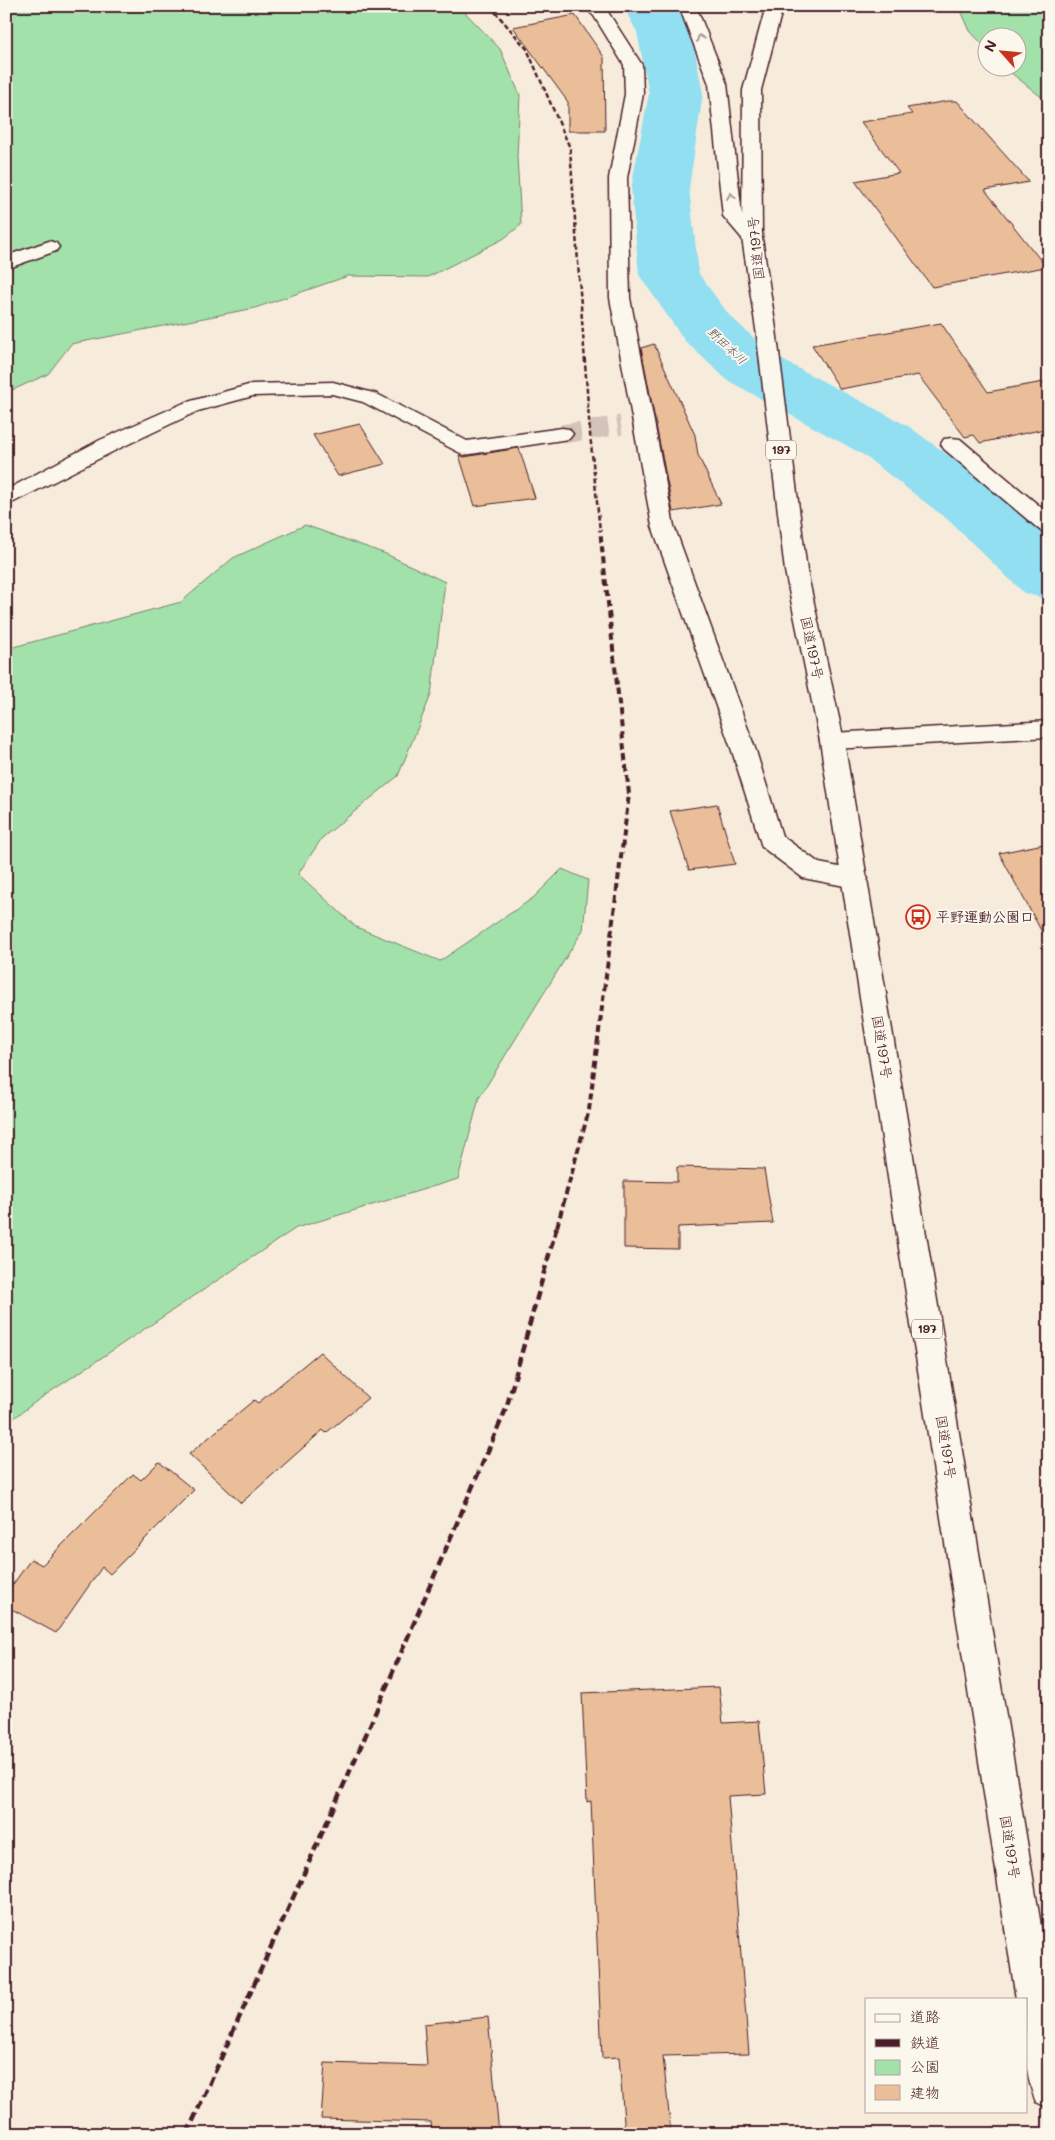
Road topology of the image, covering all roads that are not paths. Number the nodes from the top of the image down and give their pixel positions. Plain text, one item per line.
1 (591, 6) edge
2 (687, 6) edge
3 (769, 8) edge
4 (752, 238) junction
5 (49, 247) dead end
6 (6, 263) edge
7 (562, 434) tunnel mouth
8 (952, 444) dead end
9 (6, 500) edge
10 (1049, 526) edge
11 (1049, 729) edge
12 (832, 741) junction
13 (855, 879) junction
14 (1049, 2089) edge

1 - 13 main road
4 -> 2 main road
3 - 4 main road, 国道197号 / 197
4 - 12 main road, 国道197号 / 197
5 - 6 main road
7 - 9 main road
8 - 10 main road
11 - 12 main road
12 - 13 main road, 国道197号 / 197
13 - 14 main road, 国道197号 / 197

